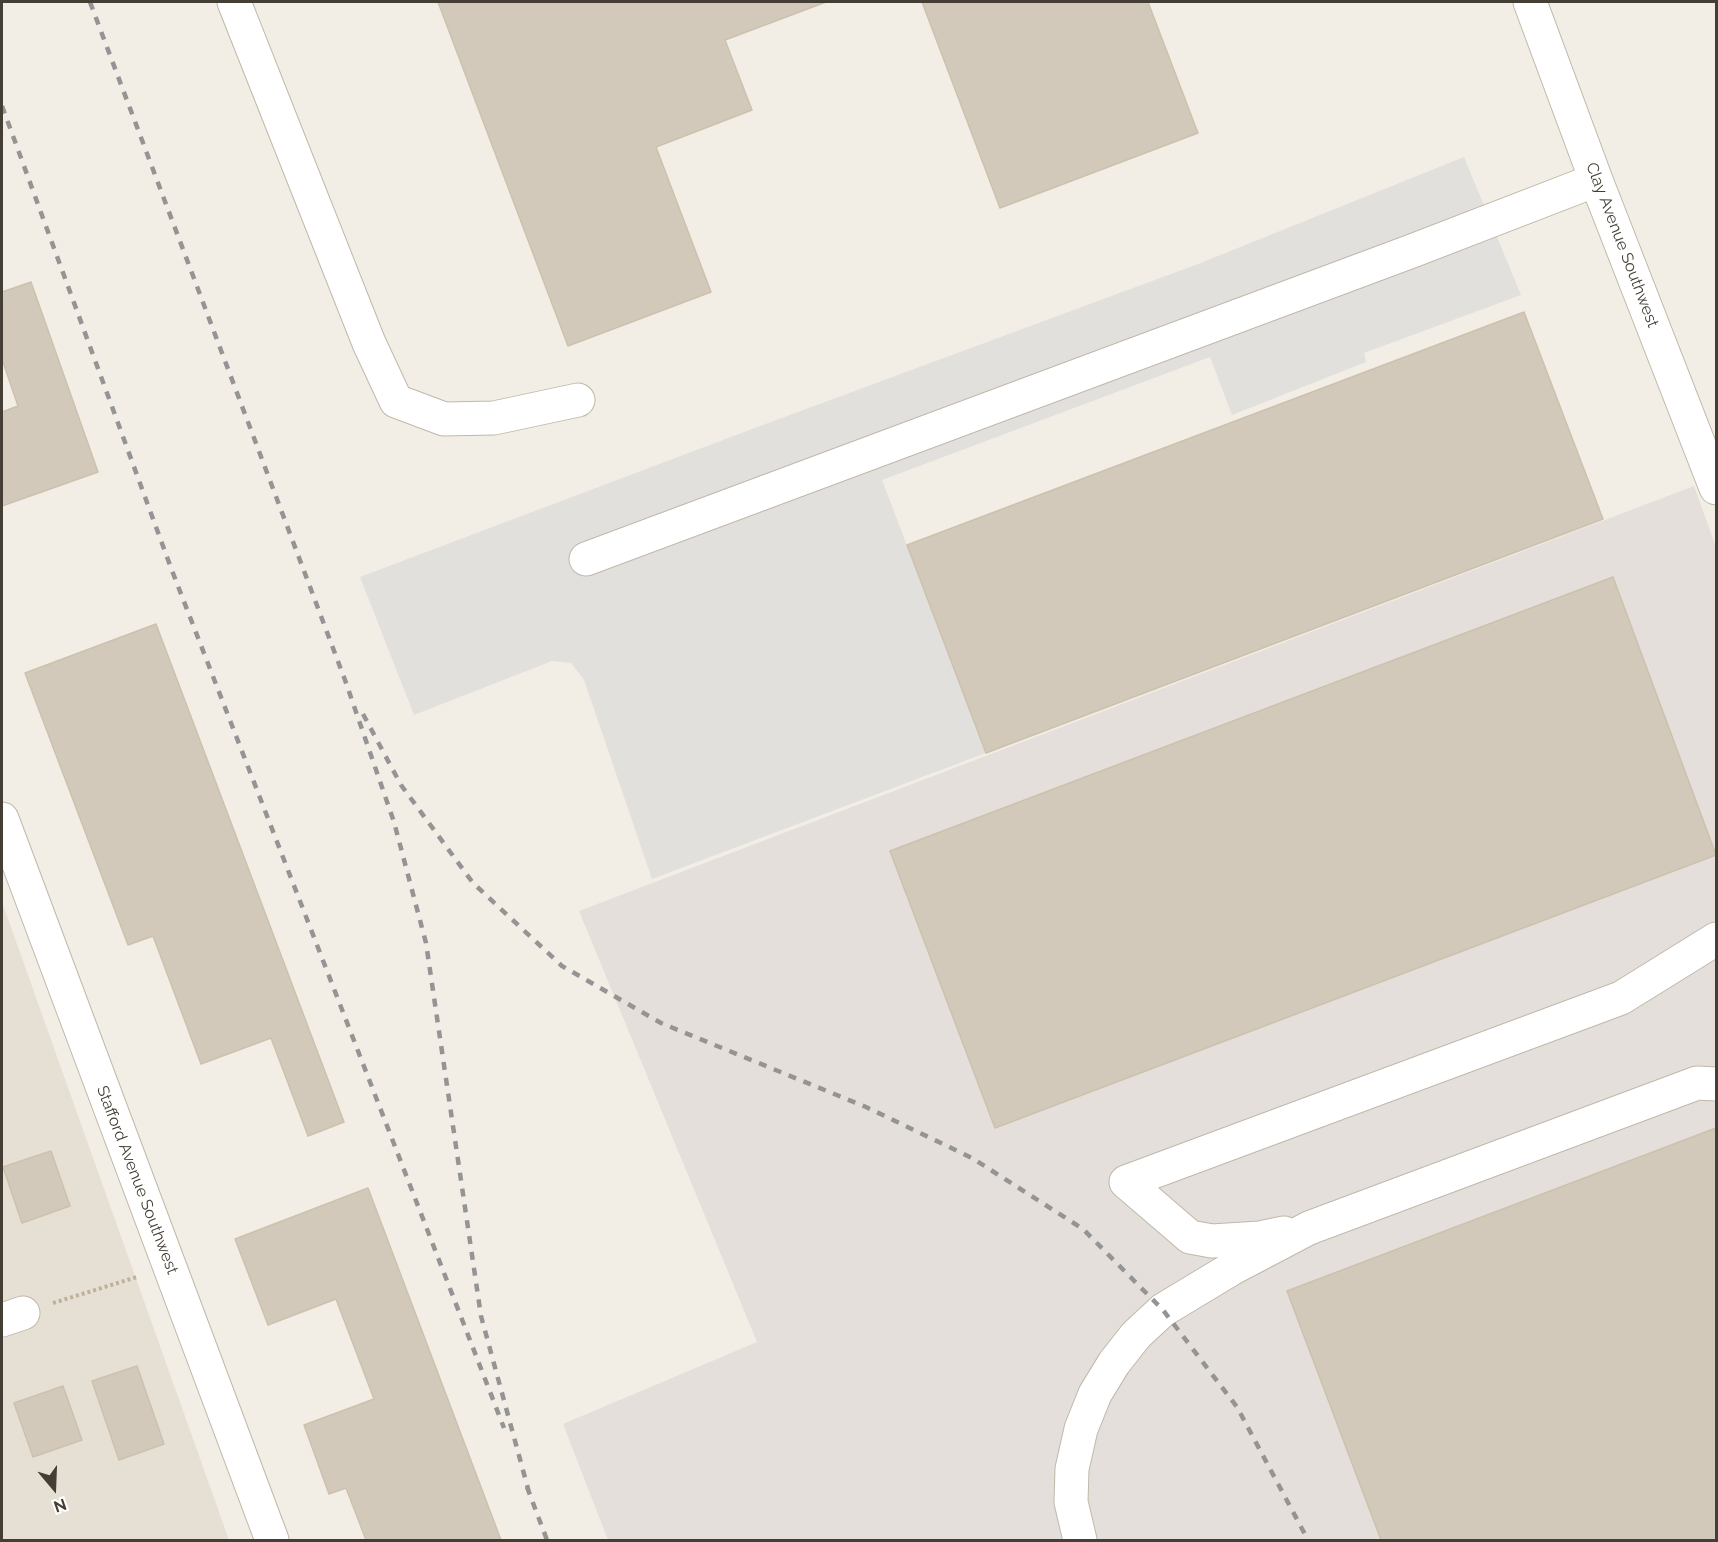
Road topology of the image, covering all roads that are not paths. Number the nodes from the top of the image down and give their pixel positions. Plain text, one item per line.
1 (234, 2) edge
2 (1530, 2) edge
3 (1596, 180) junction
4 (578, 400) dead end
5 (1716, 488) edge
6 (586, 560) dead end
7 (2, 819) edge
8 (1716, 939) edge
9 (1716, 1084) edge
10 (1309, 1228) junction
11 (272, 1540) edge
12 (1080, 1540) edge

1 - 4 street
2 - 3 street, Clay Avenue Southwest
3 - 5 street, Clay Avenue Southwest
3 - 6 street
7 - 11 street, Stafford Avenue Southwest
8 - 10 street
9 - 10 street
10 - 12 street

